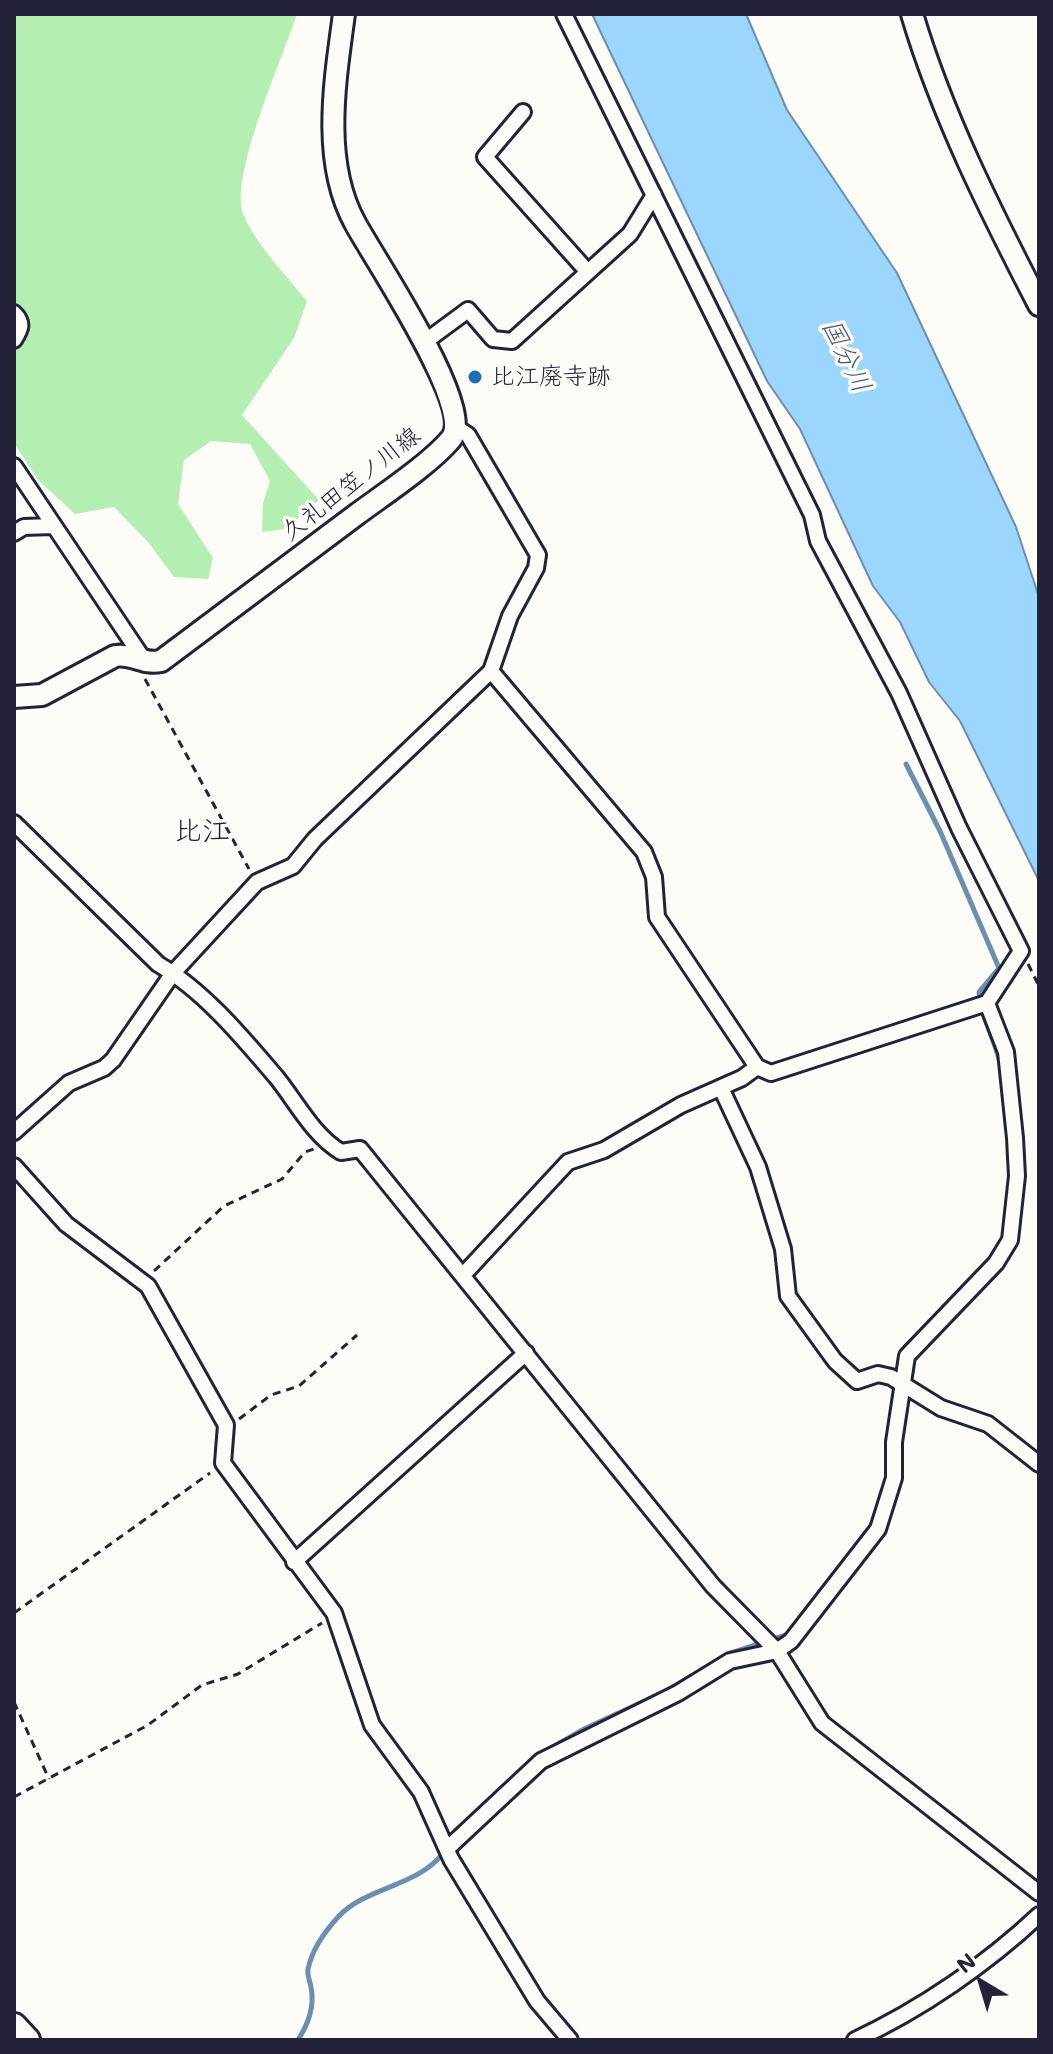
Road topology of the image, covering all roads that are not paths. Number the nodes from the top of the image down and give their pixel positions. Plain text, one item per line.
1 (344, 14) edge
2 (564, 14) edge
3 (912, 14) edge
4 (523, 112) dead end
5 (654, 195) junction
6 (587, 271) junction
7 (1039, 305) edge
8 (14, 313) edge
9 (14, 340) edge
10 (426, 341) junction
11 (456, 427) junction
12 (14, 466) edge
13 (52, 526) junction
14 (14, 533) edge
15 (147, 664) junction
16 (491, 671) junction
17 (14, 697) edge
18 (14, 823) edge
19 (173, 973) junction
20 (982, 1004) junction
21 (757, 1067) junction
22 (721, 1088) junction
23 (14, 1132) edge
24 (14, 1166) edge
25 (464, 1274) junction
26 (526, 1353) junction
27 (898, 1381) junction
28 (1039, 1464) edge
29 (294, 1562) junction
30 (771, 1645) junction
31 (447, 1846) junction
32 (1039, 1893) edge
33 (1039, 1915) edge
34 (14, 2026) edge
35 (27, 2040) edge
36 (570, 2040) edge
37 (855, 2040) edge

1 - 10 main road, 久礼田笠ノ川線
2 - 5 street
3 - 7 main road
4 - 6 street
5 - 6 street
5 - 20 street
6 - 10 street
8 - 9 street
10 - 11 main road, 久礼田笠ノ川線
11 - 15 main road, 久礼田笠ノ川線
11 - 16 street
12 - 13 street
13 - 14 street
13 - 15 street
15 - 17 main road
16 - 19 street
16 - 21 street
18 - 19 street
19 - 23 street
19 - 25 street
20 - 21 street
20 - 27 street
21 - 22 street
22 - 25 street
22 - 27 street
24 - 29 street
25 - 26 street
26 - 29 street
26 - 30 street
27 - 28 street
27 - 30 street
29 - 31 street
30 - 31 street
30 - 32 street
31 - 36 street
33 - 37 street
34 - 35 main road

